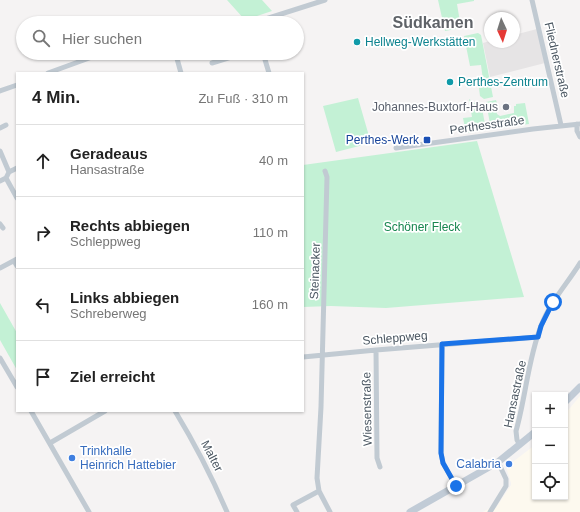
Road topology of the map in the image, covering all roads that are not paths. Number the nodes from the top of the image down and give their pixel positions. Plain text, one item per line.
1 (325, 0) edge
2 (532, 0) edge
3 (275, 16) edge
4 (85, 60) edge
5 (177, 60) edge
6 (222, 60) edge
7 (265, 60) edge
8 (212, 63) dead end
9 (59, 71) edge
10 (181, 72) edge
11 (269, 72) edge
12 (16, 85) edge
13 (0, 91) edge
14 (578, 124) edge
15 (6, 125) dead end
16 (561, 125) junction
17 (0, 128) edge
18 (580, 137) edge
19 (396, 148) dead end
20 (0, 151) edge
21 (16, 168) edge
22 (325, 171) dead end
23 (9, 172) junction
24 (6, 178) junction
25 (0, 181) edge
26 (16, 196) edge
27 (16, 260) edge
28 (580, 263) edge
29 (0, 268) edge
30 (538, 337) junction
31 (442, 344) junction
32 (376, 350) junction
33 (322, 355) junction
34 (304, 357) edge
35 (0, 358) edge
36 (16, 385) edge
37 (580, 387) edge
38 (568, 399) edge
39 (32, 412) edge
40 (177, 412) edge
41 (96, 413) edge
42 (532, 434) edge
43 (50, 443) junction
44 (520, 444) junction
45 (498, 462) junction
46 (380, 467) dead end
47 (456, 486) junction
48 (318, 491) junction
49 (89, 512) edge
50 (227, 512) edge
51 (297, 512) edge
52 (330, 512) edge
53 (410, 512) edge
54 (490, 512) edge

1 - 3 street
2 - 16 street, Fliednerstraße
4 - 9 street
5 - 10 street
6 - 8 street
7 - 11 street
12 - 13 street
14 - 16 street, Perthesstraße
14 - 18 street
15 - 17 street
16 - 19 street, Perthesstraße
20 - 23 street
21 - 23 street
22 - 33 street, Steinacker
23 - 24 street
24 - 25 street
24 - 26 street
27 - 29 street
28 - 30 street, Hansastraße
30 - 31 street, Schleppweg
30 - 44 street, Hansastraße
31 - 32 street, Schleppweg
31 - 47 street
32 - 33 street, Schleppweg
32 - 46 street, Wiesenstraße
33 - 34 street, Schleppweg
33 - 48 street, Steinacker
35 - 36 street
37 - 38 main road
39 - 43 street
40 - 50 street, Malter
41 - 43 street
42 - 44 main road
43 - 49 street
44 - 45 main road
45 - 47 main road
45 - 54 street
47 - 53 main road
48 - 51 street
48 - 52 street, Steinacker

